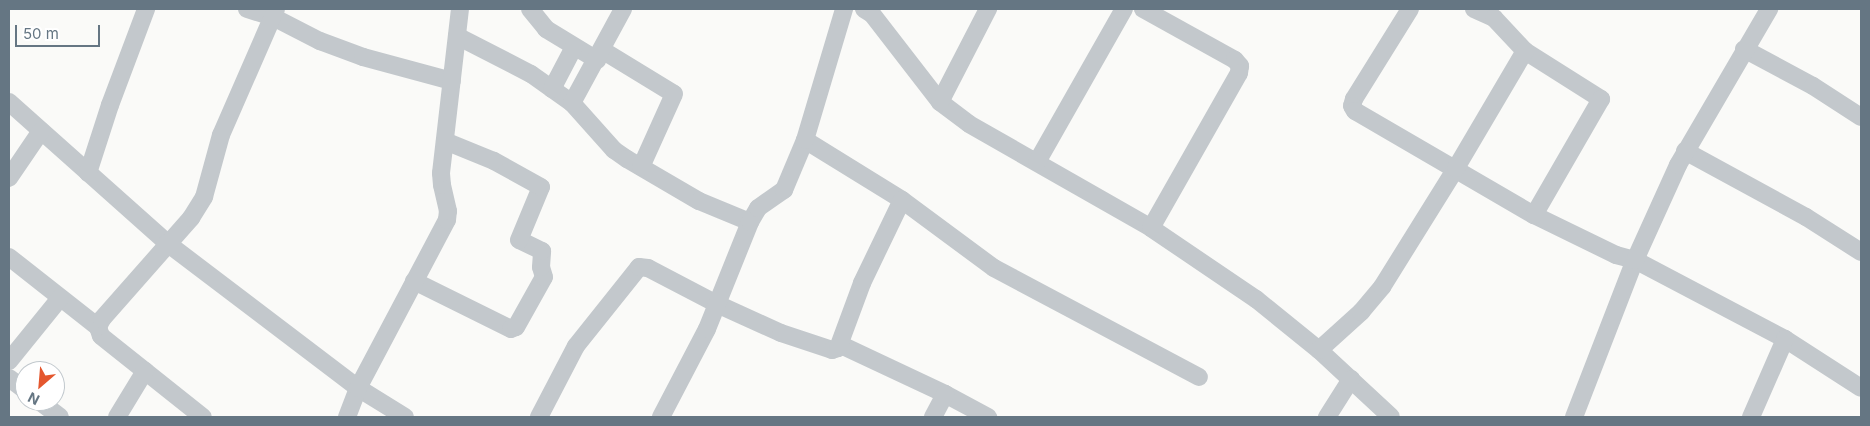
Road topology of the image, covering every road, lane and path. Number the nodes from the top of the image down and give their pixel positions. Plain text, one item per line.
1 (146, 9) edge
2 (247, 9) edge
3 (460, 9) edge
4 (530, 9) edge
5 (624, 9) edge
6 (844, 9) edge
7 (864, 9) edge
8 (988, 9) edge
9 (1124, 9) edge
10 (1143, 9) edge
11 (1410, 9) edge
12 (1474, 9) edge
13 (1770, 9) edge
14 (275, 13) edge
15 (1497, 13) edge
16 (457, 36) junction
17 (574, 47) junction
18 (1744, 49) junction
19 (1524, 51) junction
20 (599, 55) junction
21 (452, 81) junction
22 (552, 89) junction
23 (9, 102) edge
24 (940, 102) junction
25 (572, 103) junction
26 (1861, 117) edge
27 (41, 131) junction
28 (805, 140) junction
29 (445, 141) junction
30 (1685, 152) junction
31 (1037, 162) junction
32 (641, 167) junction
33 (1456, 168) junction
34 (88, 173) junction
35 (9, 178) edge
36 (902, 200) junction
37 (1534, 215) junction
38 (750, 222) junction
39 (1151, 228) junction
40 (167, 243) junction
41 (1861, 252) edge
42 (9, 257) edge
43 (1635, 260) junction
44 (414, 281) junction
45 (60, 298) junction
46 (717, 304) junction
47 (98, 327) junction
48 (1785, 339) junction
49 (841, 345) junction
50 (1319, 350) junction
51 (9, 361) edge
52 (146, 371) junction
53 (1199, 377) dead end
54 (1351, 379) junction
55 (358, 388) junction
56 (1861, 388) edge
57 (946, 394) junction
58 (118, 417) edge
59 (203, 417) edge
60 (347, 417) edge
61 (405, 417) edge
62 (539, 417) edge
63 (661, 417) edge
64 (933, 417) edge
65 (988, 417) edge
66 (1327, 417) edge
67 (1391, 417) edge
68 (1574, 417) edge
69 (1751, 417) edge

1 - 34 street
2 - 14 street
3 - 16 street
4 - 17 street
5 - 20 street
6 - 28 street
7 - 24 street
8 - 24 street
9 - 31 street
10 - 39 street
11 - 33 street
12 - 15 street
13 - 18 street
14 - 21 street
14 - 40 street
15 - 19 street
16 - 21 street
16 - 22 street
17 - 20 street
17 - 22 street
18 - 26 street
18 - 30 street
19 - 33 street
19 - 37 street
20 - 25 street
20 - 32 street
21 - 29 street
22 - 25 street
23 - 27 street
24 - 31 street
25 - 32 street
27 - 34 street
27 - 35 street
28 - 36 street
28 - 38 street
29 - 44 street
29 - 44 street
30 - 41 street
30 - 43 street
31 - 39 street
32 - 38 street
33 - 37 street
33 - 50 street
34 - 40 street
36 - 49 street
36 - 53 street
37 - 43 street
38 - 46 street
39 - 50 street
40 - 47 street
40 - 55 street
42 - 45 street
43 - 48 street
43 - 68 street
44 - 55 street
45 - 47 street
45 - 51 street
46 - 49 street
46 - 62 street
46 - 63 street
47 - 52 street
48 - 56 street
48 - 69 street
49 - 57 street
50 - 54 street
52 - 58 street
52 - 59 street
54 - 66 street
54 - 67 street
55 - 60 street
55 - 61 street
57 - 64 street
57 - 65 street

